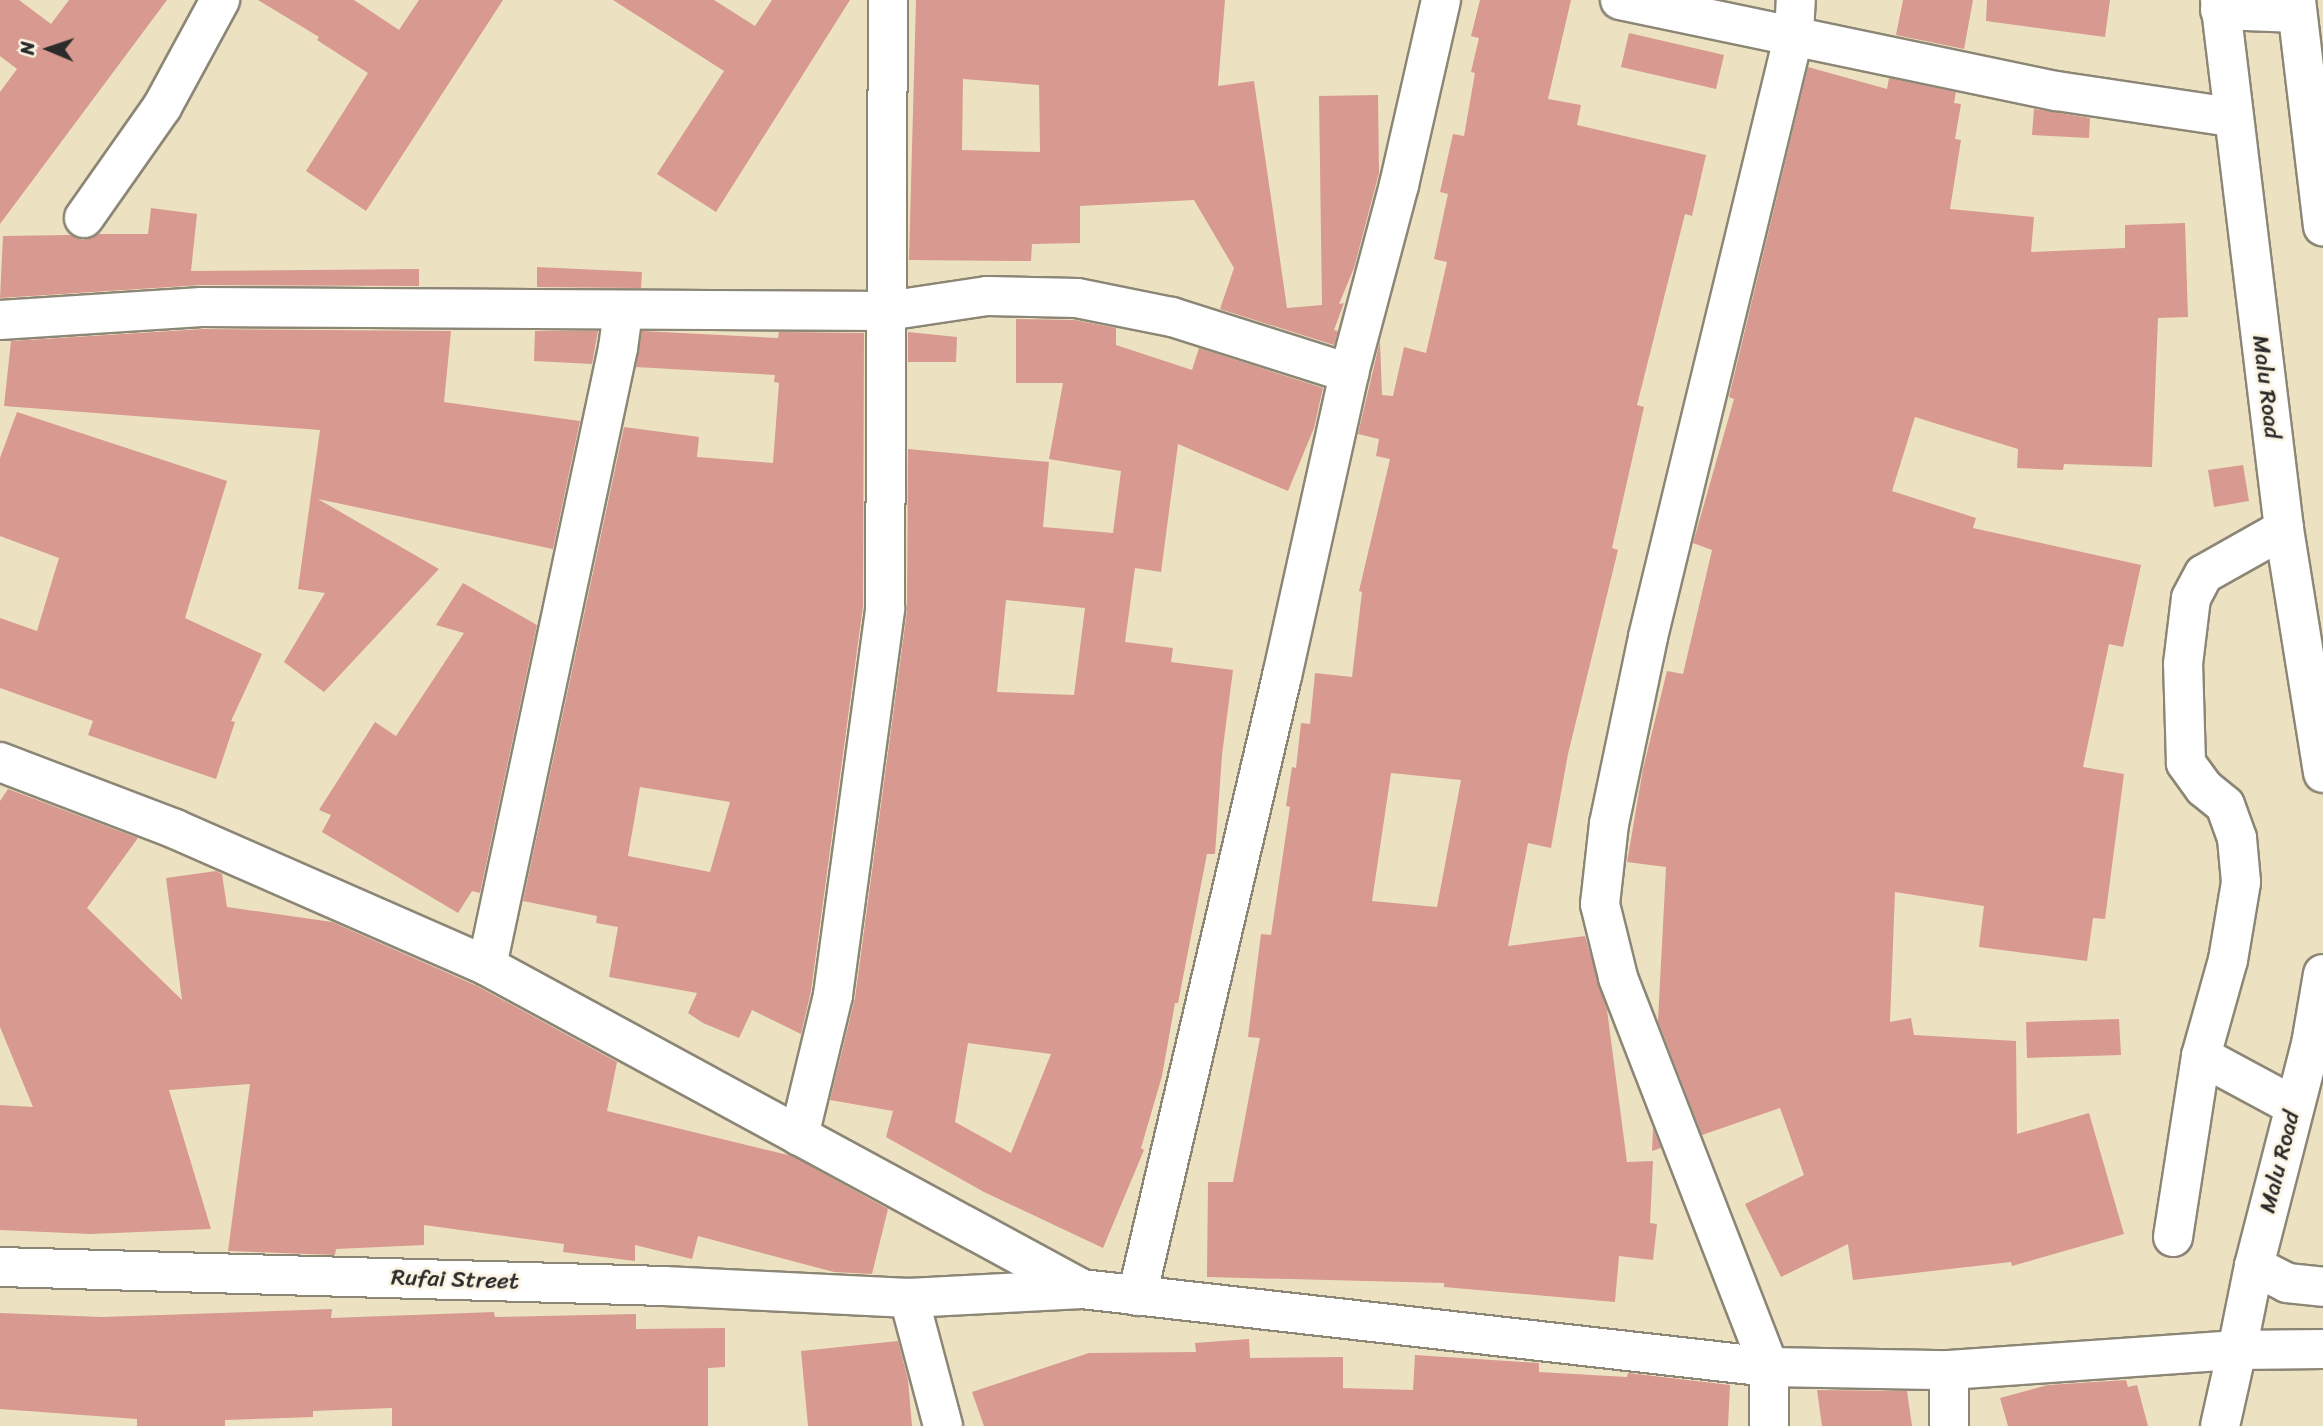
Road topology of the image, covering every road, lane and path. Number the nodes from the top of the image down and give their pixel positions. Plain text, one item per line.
1 (219, 0) edge
2 (888, 0) edge
3 (1441, 0) edge
4 (1620, 0) edge
5 (2220, 5) edge
6 (2296, 6) edge
7 (1795, 17) edge
8 (2232, 117) junction
9 (84, 218) dead end
10 (2323, 226) edge
11 (623, 311) junction
12 (887, 311) junction
13 (0, 320) edge
14 (1349, 373) junction
15 (2284, 529) junction
16 (0, 762) edge
17 (2323, 774) edge
18 (487, 966) junction
19 (2323, 974) edge
20 (2201, 1056) junction
21 (2294, 1106) junction
22 (799, 1136) junction
23 (2173, 1237) dead end
24 (0, 1266) edge
25 (2253, 1266) junction
26 (2323, 1287) edge
27 (1082, 1289) junction
28 (1137, 1296) junction
29 (909, 1298) junction
30 (2323, 1349) edge
31 (2237, 1350) junction
32 (1769, 1367) junction
33 (1948, 1370) junction
34 (943, 1426) edge
35 (1769, 1426) edge
36 (1949, 1426) edge
37 (2220, 1426) edge

1 - 9 street
2 - 12 street
3 - 14 street
4 - 7 street
5 - 6 street
5 - 8 street, Malu Road
6 - 10 street
7 - 8 street
7 - 32 street
8 - 15 street, Malu Road
11 - 12 street
11 - 13 street
11 - 18 street
12 - 14 street
12 - 22 street
14 - 28 street
15 - 17 street, Malu Road
15 - 20 street
16 - 18 street
18 - 22 street
19 - 21 street, Malu Road
20 - 21 street
20 - 23 street
21 - 25 street, Malu Road
22 - 27 street
24 - 29 street, Rufai Street
25 - 26 street
25 - 31 street, Malu Road
27 - 28 street
27 - 29 street, Rufai Street
28 - 32 street
29 - 34 street
30 - 31 street
31 - 33 street
31 - 37 street, Malu Road
32 - 33 street
32 - 35 street
33 - 36 street

